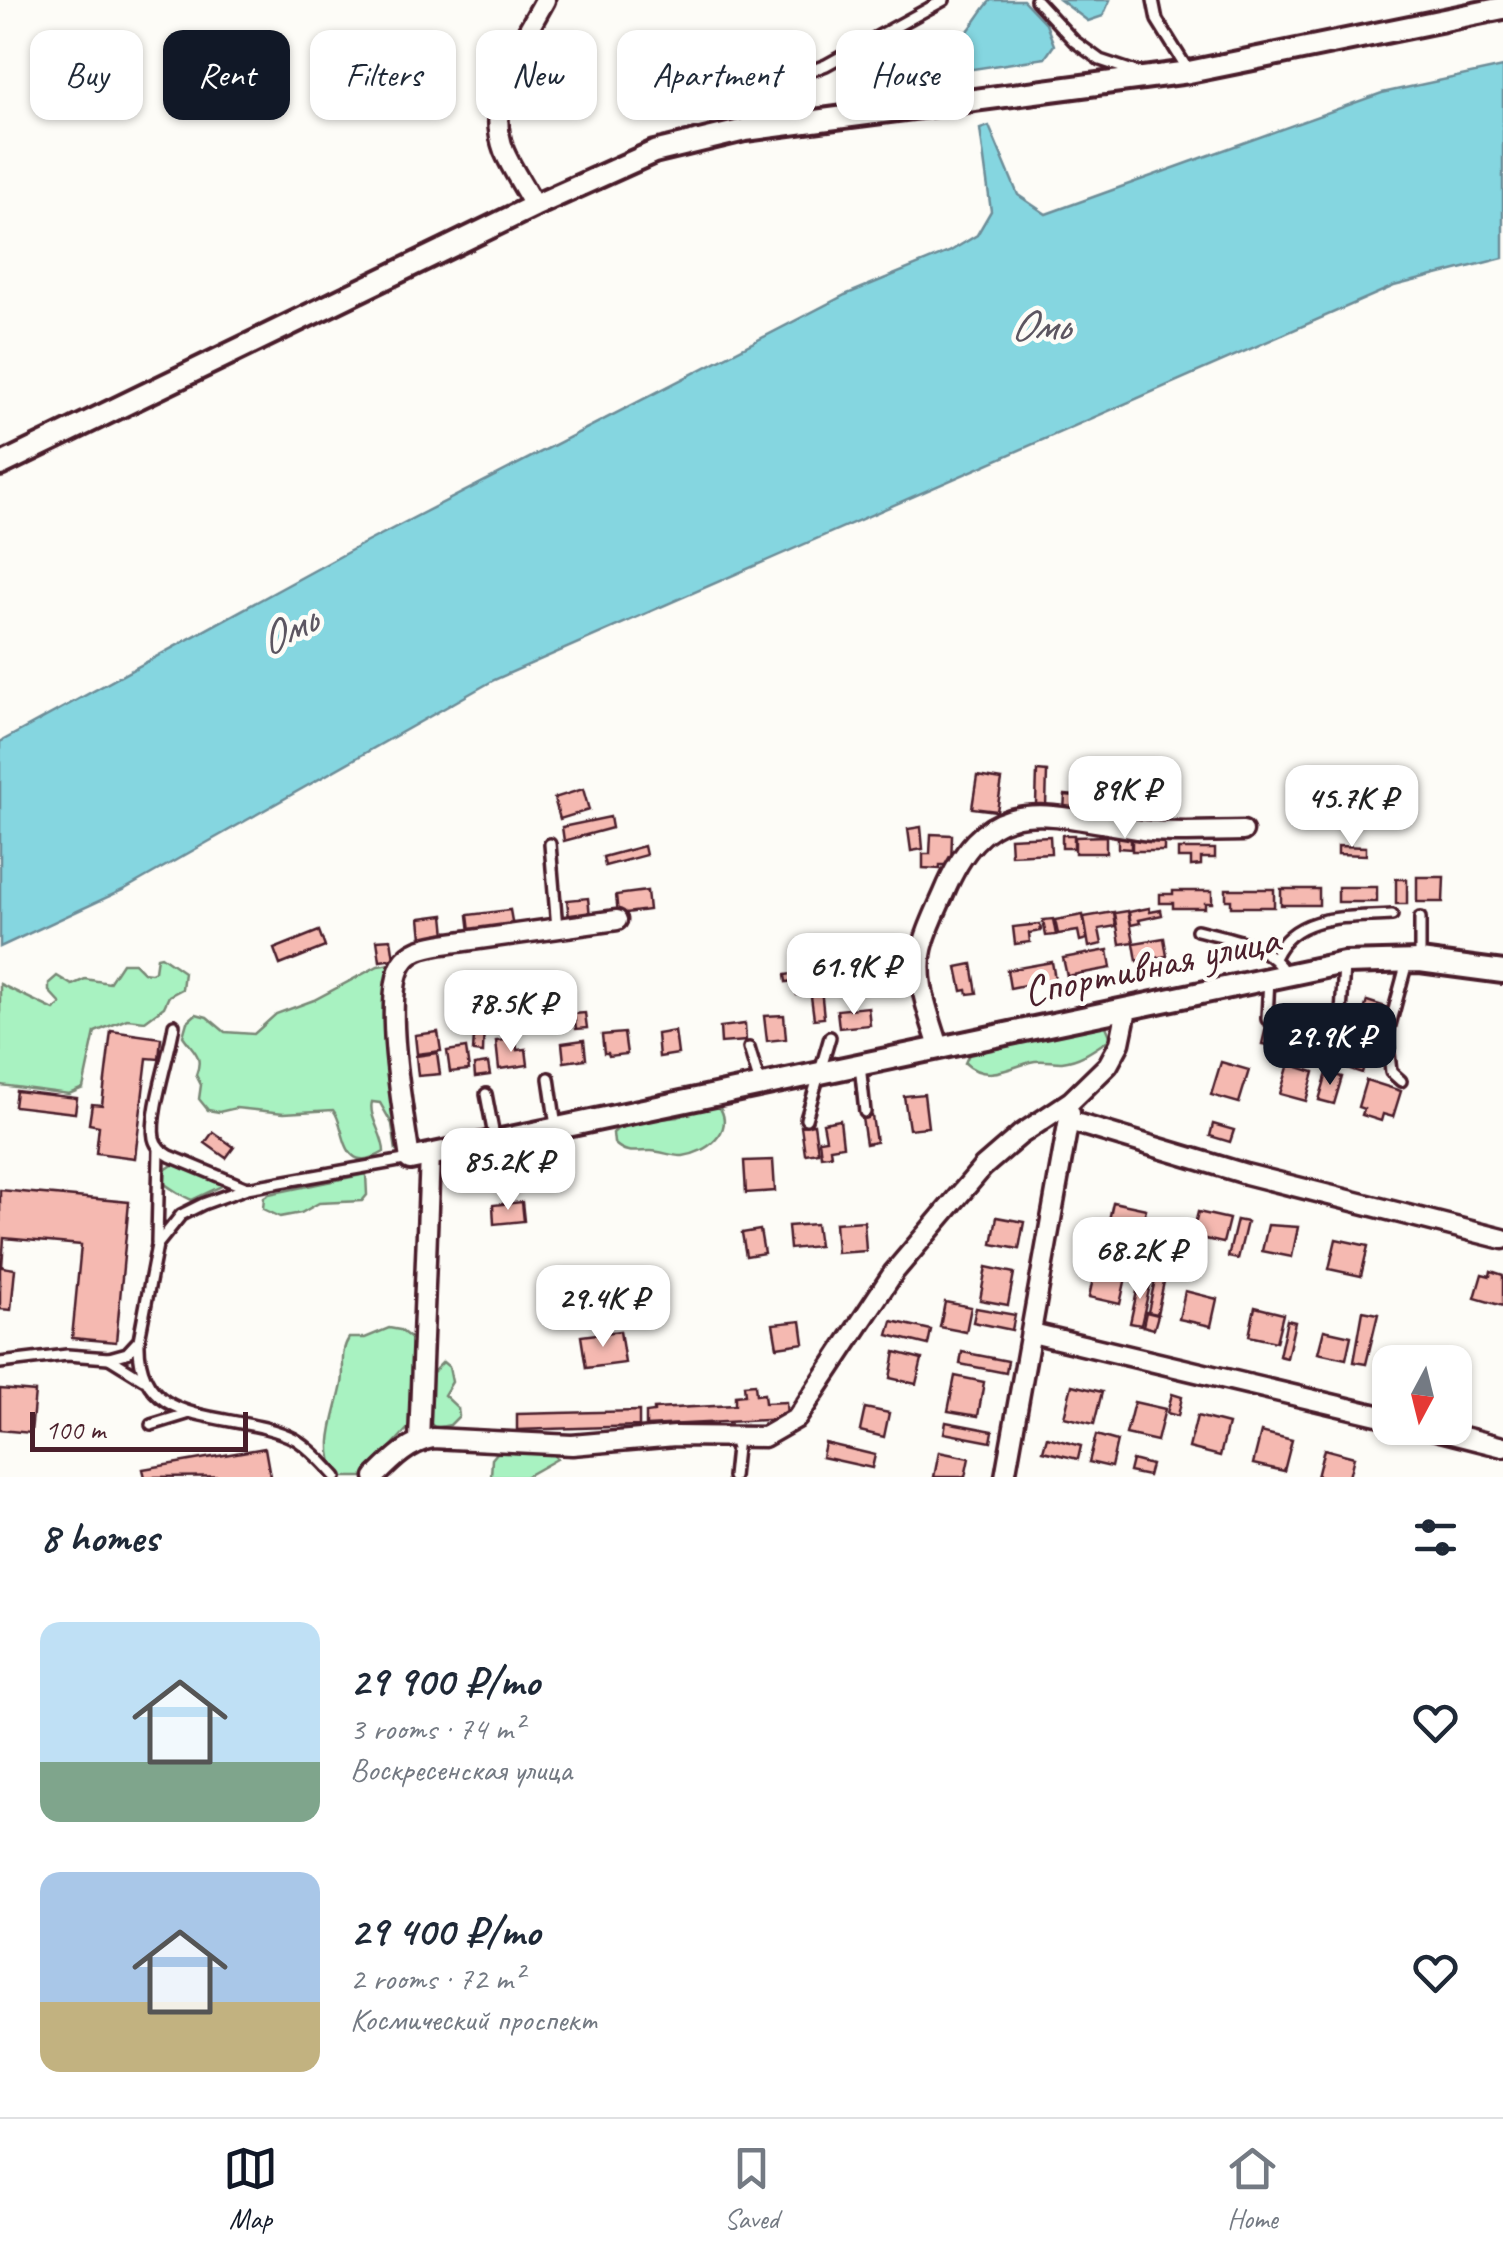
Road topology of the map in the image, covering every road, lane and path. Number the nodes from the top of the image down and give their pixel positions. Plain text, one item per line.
1 (545, 0) edge
2 (944, 0) edge
3 (1036, 0) edge
4 (1152, 0) edge
5 (1503, 8) edge
6 (1190, 72) junction
7 (1151, 78) junction
8 (746, 130) junction
9 (534, 206) junction
10 (0, 465) edge
11 (1243, 831) dead end
12 (550, 844) dead end
13 (1392, 915) dead end
14 (1420, 918) dead end
15 (617, 920) dead end
16 (556, 928) junction
17 (1197, 930) dead end
18 (1414, 961) junction
19 (1344, 963) junction
20 (1276, 969) junction
21 (1501, 972) edge
22 (1127, 1009) junction
23 (1341, 1013) dead end
24 (1267, 1019) dead end
25 (174, 1025) dead end
26 (830, 1037) dead end
27 (939, 1047) junction
28 (749, 1048) dead end
29 (860, 1064) junction
30 (820, 1072) junction
31 (549, 1078) dead end
32 (1402, 1081) dead end
33 (760, 1084) junction
34 (486, 1094) dead end
35 (1071, 1100) junction
36 (864, 1112) dead end
37 (806, 1120) dead end
38 (1069, 1122) junction
39 (557, 1128) junction
40 (496, 1141) junction
41 (159, 1150) junction
42 (420, 1157) junction
43 (246, 1188) junction
44 (1503, 1238) edge
45 (157, 1245) junction
46 (1032, 1333) junction
47 (140, 1340) junction
48 (109, 1358) junction
49 (0, 1362) edge
50 (143, 1378) junction
51 (190, 1413) junction
52 (1372, 1414) edge
53 (152, 1425) dead end
54 (737, 1438) junction
55 (1472, 1439) edge
56 (419, 1441) junction
57 (1503, 1447) edge
58 (336, 1477) edge
59 (374, 1477) edge
60 (733, 1477) edge
61 (1005, 1477) edge

1 - 9 street
2 - 8 lane
3 - 7 lane
4 - 6 lane
5 - 6 street
6 - 7 street
7 - 8 street
8 - 9 street
9 - 10 street
11 - 27 street
12 - 16 lane
13 - 20 lane
14 - 18 lane
15 - 16 street
16 - 42 street
17 - 20 lane
18 - 19 street, Спортивная улица
18 - 21 street, Спортивная улица
18 - 32 lane
19 - 20 street, Спортивная улица
19 - 23 lane
20 - 22 street, Спортивная улица
20 - 24 lane
22 - 27 street, Спортивная улица
22 - 35 street
25 - 41 lane
26 - 30 lane
27 - 29 street, Спортивная улица
28 - 33 lane
29 - 30 street, Спортивная улица
29 - 36 lane
30 - 33 street, Спортивная улица
30 - 37 lane
31 - 39 lane
33 - 39 street, Спортивная улица
34 - 40 lane
35 - 38 street
35 - 54 street
38 - 44 street
38 - 46 street
39 - 40 street, Спортивная улица
40 - 42 street, Спортивная улица
41 - 43 lane
41 - 45 lane
42 - 43 lane
42 - 56 street
43 - 45 lane
45 - 47 lane
46 - 52 street
46 - 61 street
47 - 48 lane
47 - 50 lane
48 - 49 lane
48 - 50 lane
50 - 51 lane
51 - 53 lane
51 - 58 lane
54 - 56 street
54 - 60 lane
55 - 57 street
56 - 59 street

